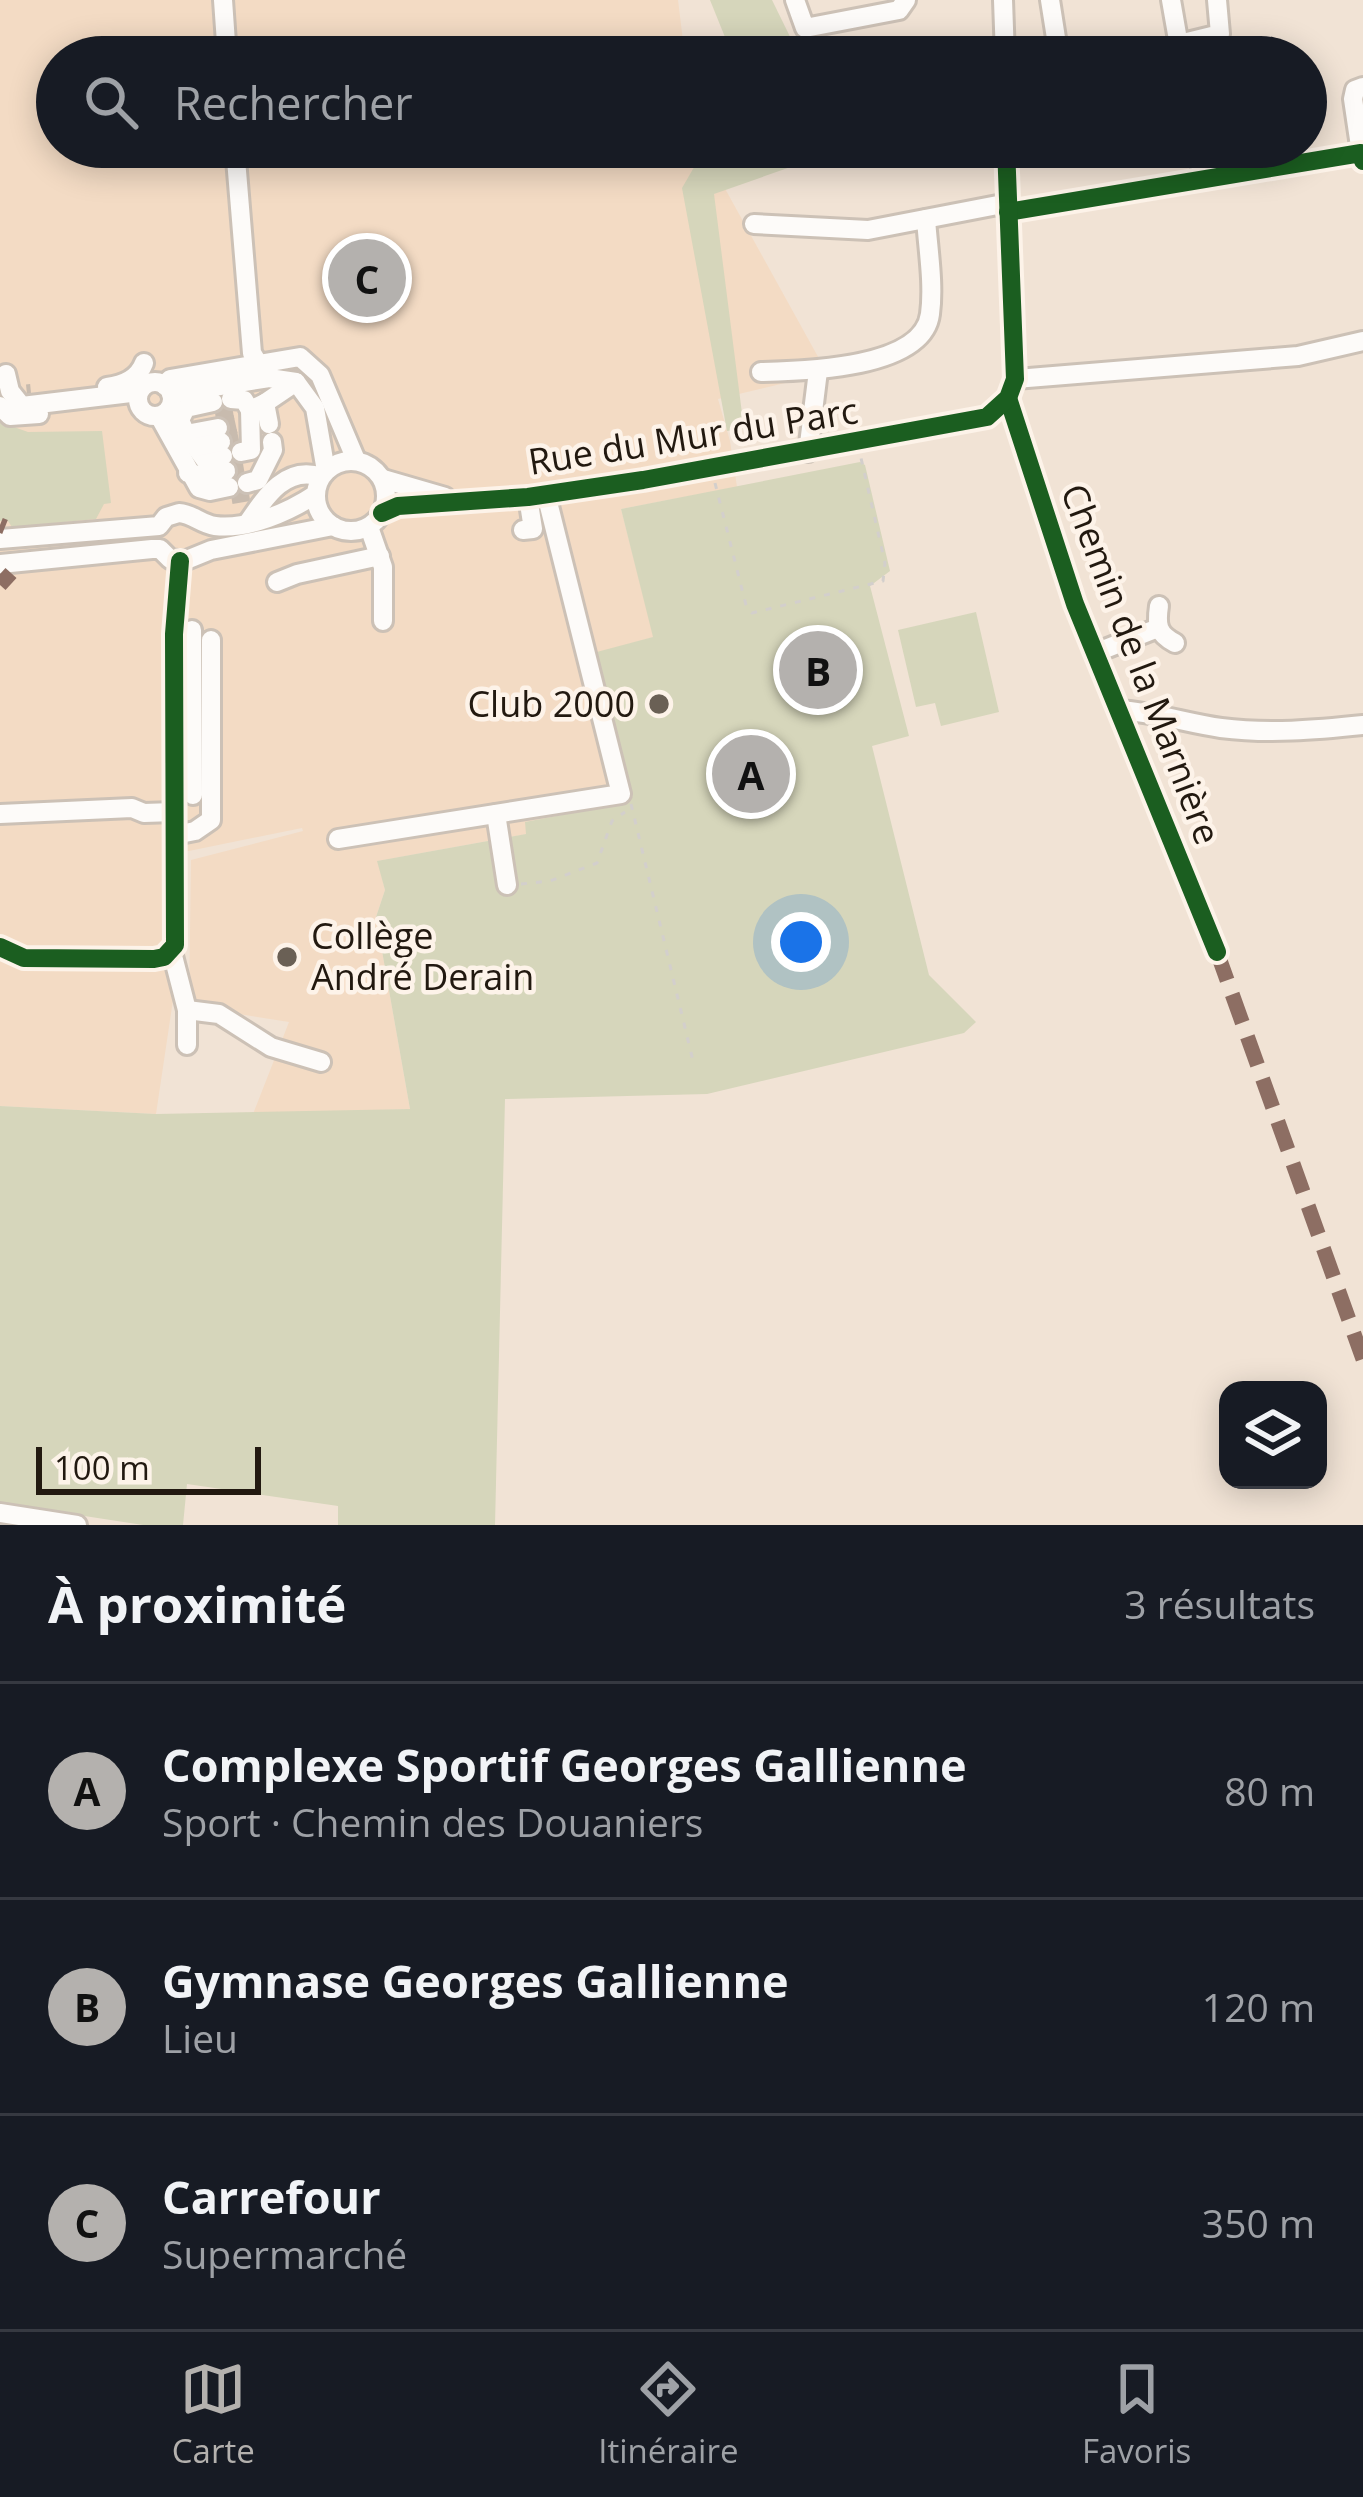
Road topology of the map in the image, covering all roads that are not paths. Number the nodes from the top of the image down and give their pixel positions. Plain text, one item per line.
1 (223, 0) edge
2 (795, 0) edge
3 (906, 0) edge
4 (1003, 0) edge
5 (1050, 0) edge
6 (1171, 0) edge
7 (1216, 0) edge
8 (226, 36) edge
9 (1004, 36) edge
10 (1056, 36) edge
11 (1177, 36) edge
12 (1215, 36) edge
13 (1363, 87) edge
14 (1362, 157) edge
15 (1327, 162) edge
16 (237, 168) edge
17 (1007, 168) edge
18 (1201, 168) edge
19 (1279, 168) edge
20 (1203, 178) junction
21 (1008, 208) junction
22 (926, 219) junction
23 (754, 224) dead end
24 (1363, 340) edge
25 (255, 358) junction
26 (144, 363) dead end
27 (818, 371) junction
28 (761, 372) dead end
29 (6, 374) dead end
30 (296, 382) junction
31 (1011, 388) junction
32 (168, 390) junction
33 (31, 393) tunnel mouth
34 (138, 397) junction
35 (0, 406) edge
36 (177, 426) junction
37 (239, 445) junction
38 (808, 452) junction
39 (356, 460) junction
40 (382, 479) junction
41 (321, 481) junction
42 (537, 496) junction
43 (461, 501) junction
44 (375, 520) junction
45 (249, 521) junction
46 (159, 526) junction
47 (333, 526) junction
48 (524, 530) dead end
49 (0, 539) edge
50 (160, 549) junction
51 (380, 556) junction
52 (180, 561) junction
53 (0, 564) edge
54 (277, 582) dead end
55 (1159, 606) dead end
56 (177, 607) junction
57 (382, 621) dead end
58 (1158, 628) junction
59 (192, 630) junction
60 (1175, 643) dead end
61 (1095, 653) junction
62 (1118, 710) junction
63 (1363, 725) edge
64 (188, 800) junction
65 (0, 814) edge
66 (496, 814) junction
67 (175, 835) junction
68 (338, 839) dead end
69 (507, 886) road end
70 (0, 947) edge
71 (172, 952) junction
72 (1217, 952) dead end
73 (187, 1010) junction
74 (187, 1045) dead end
75 (321, 1062) dead end
76 (0, 1513) edge
77 (77, 1525) edge

1 - 8 street
2 - 3 street
4 - 9 street
5 - 10 street
6 - 11 street
7 - 12 street
13 - 14 street
14 - 15 street
16 - 25 street
17 - 21 street, Chemin de la Marnière
18 - 20 street
19 - 20 street
20 - 21 street
21 - 22 street
21 - 31 street, Chemin de la Marnière
22 - 23 street
22 - 27 street
24 - 31 street
25 - 32 street
25 - 39 street
26 - 33 street
27 - 28 street
27 - 38 street
29 - 34 street
30 - 32 street
30 - 37 street
30 - 41 street
31 - 38 street, Rue du Mur du Parc
31 - 61 street, Chemin de la Marnière
32 - 34 street
32 - 36 street
34 - 35 street
34 - 36 street
36 - 37 street
36 - 37 street
36 - 37 street
38 - 42 street, Rue du Mur du Parc
39 - 40 street
39 - 41 street
40 - 43 street, Rue du Mur du Parc
40 - 44 street
41 - 45 street
41 - 45 street
41 - 47 street
42 - 43 street, Rue du Mur du Parc
42 - 48 street
42 - 66 street
43 - 44 street, Rue du Mur du Parc
44 - 47 street
44 - 51 street
45 - 46 street
46 - 49 street
46 - 50 street
47 - 52 street
50 - 52 street
50 - 53 street
51 - 54 street
51 - 57 street
52 - 56 street
55 - 58 street
56 - 59 street
56 - 64 street
58 - 60 street
58 - 61 street
59 - 64 street
59 - 64 street
61 - 62 street, Chemin de la Marnière
62 - 63 street
62 - 72 street, Chemin de la Marnière
64 - 65 street
64 - 67 street
64 - 67 street
66 - 68 street
66 - 69 street
67 - 71 street
70 - 71 street
71 - 73 street
73 - 74 street
73 - 75 street
76 - 77 street

